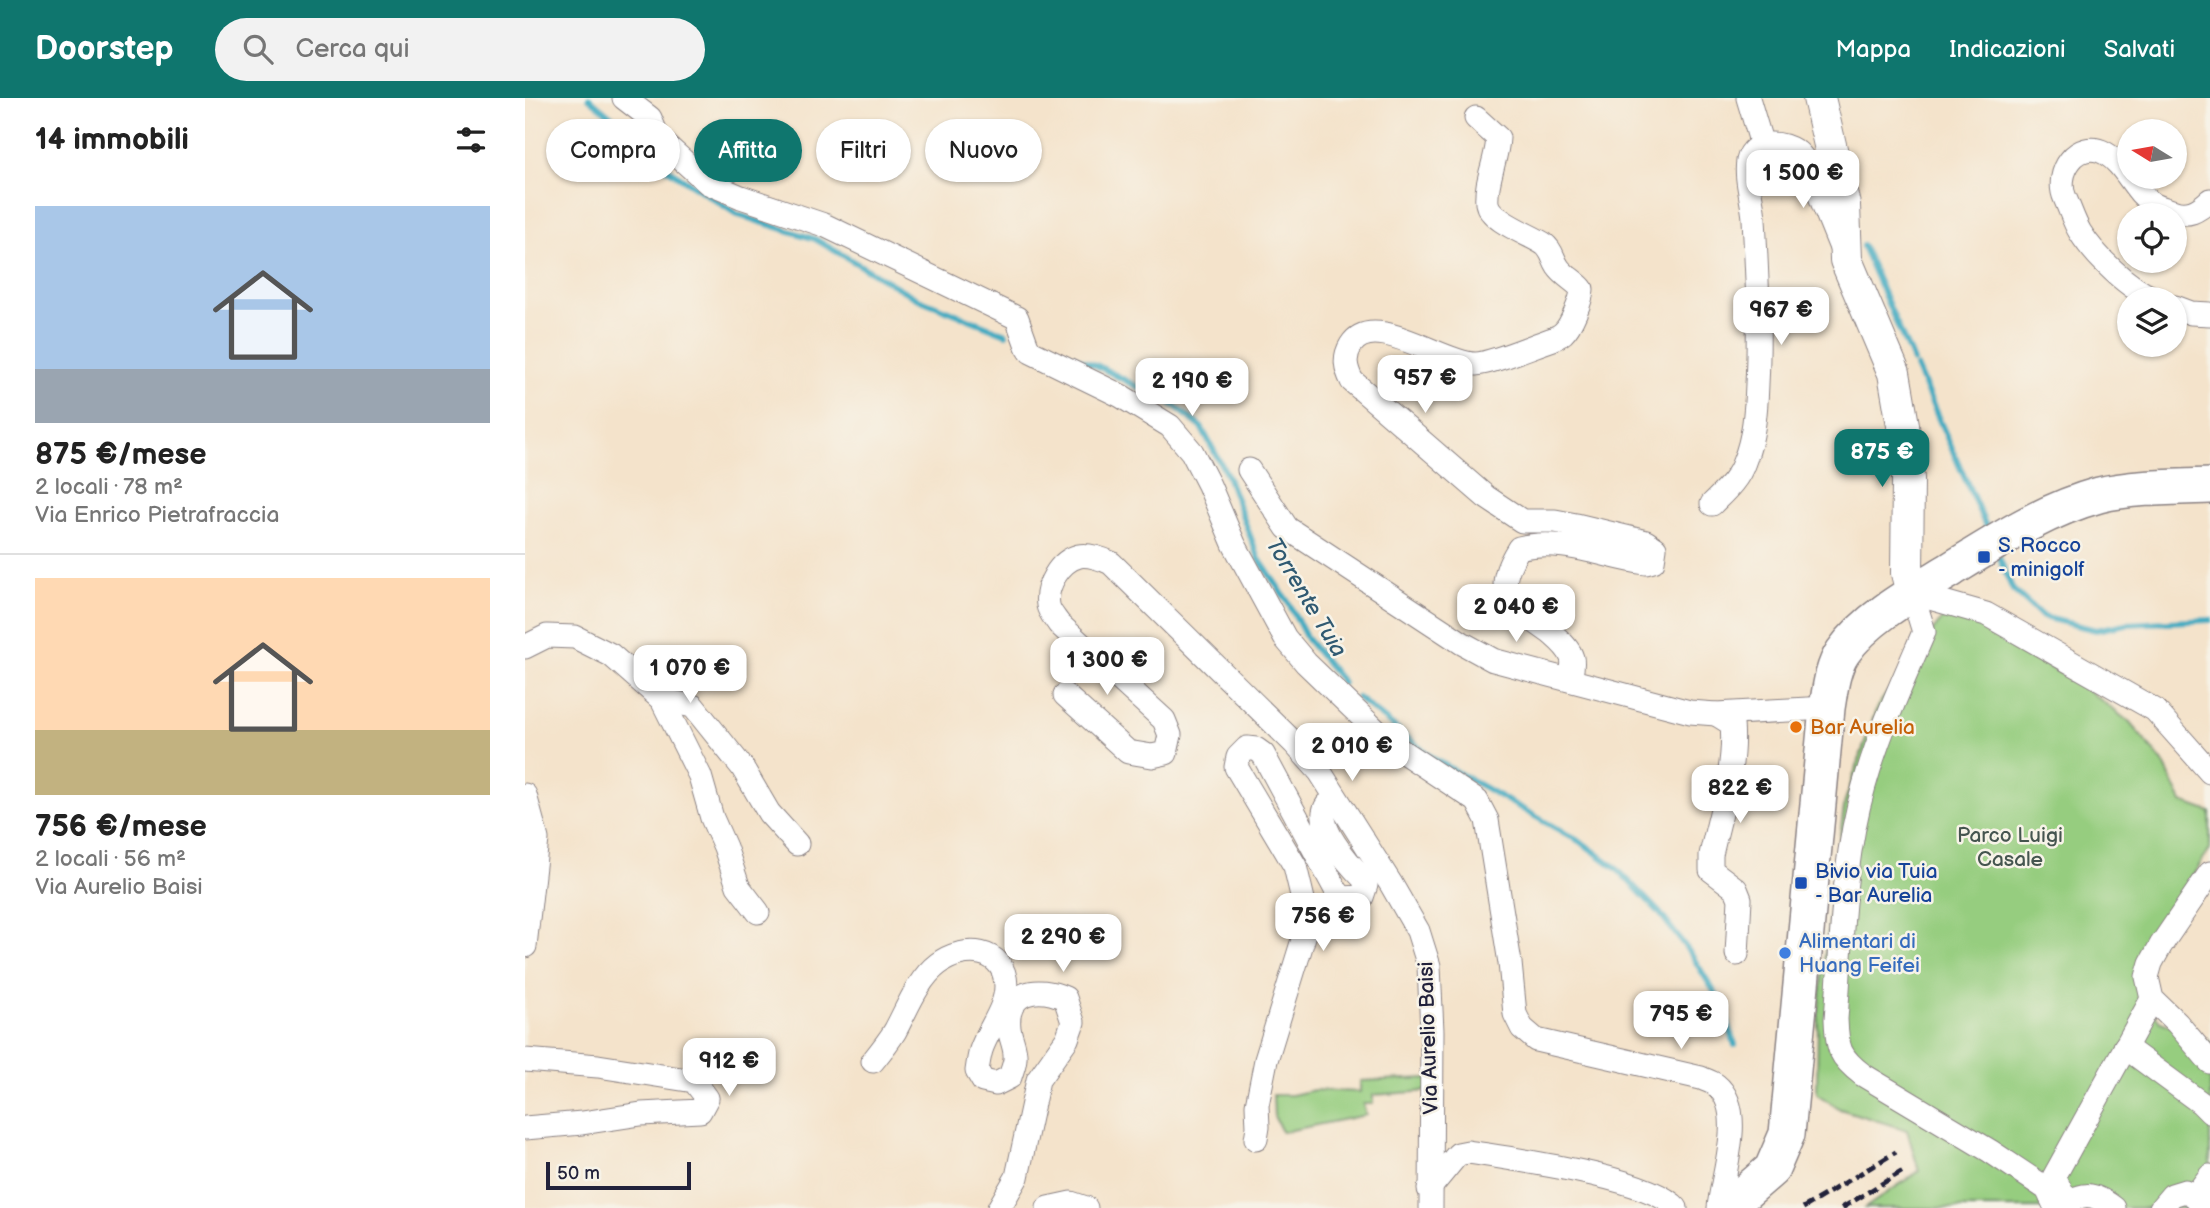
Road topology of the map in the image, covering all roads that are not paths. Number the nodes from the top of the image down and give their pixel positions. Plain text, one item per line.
1 (624, 98) edge
2 (1748, 98) edge
3 (1819, 98) edge
4 (1476, 118) dead end
5 (1762, 145) junction
6 (2210, 200) edge
7 (1846, 260) junction
8 (2134, 287) edge
9 (2187, 312) edge
10 (2210, 314) edge
11 (1248, 470) dead end
12 (2210, 486) edge
13 (1712, 504) dead end
14 (1912, 593) junction
15 (525, 647) edge
16 (1570, 680) junction
17 (1065, 695) dead end
18 (663, 700) junction
19 (1827, 708) junction
20 (1716, 714) junction
21 (2210, 772) edge
22 (525, 795) edge
23 (1339, 803) junction
24 (797, 844) dead end
25 (2210, 873) edge
26 (758, 912) dead end
27 (525, 946) edge
28 (1737, 954) dead end
29 (2152, 999) junction
30 (2125, 1047) junction
31 (525, 1060) edge
32 (873, 1061) dead end
33 (2210, 1062) edge
34 (2210, 1112) edge
35 (525, 1128) edge
36 (1256, 1139) dead end
37 (2210, 1176) edge
38 (1430, 1198) edge
39 (2199, 1202) edge
40 (2061, 1206) edge
41 (999, 1208) edge
42 (1048, 1208) edge
43 (1086, 1208) edge
44 (1676, 1208) edge
45 (1719, 1208) edge
46 (1727, 1208) edge
47 (2114, 1208) edge
48 (2161, 1208) edge

1 - 45 street
2 - 5 street
3 - 7 street
4 - 16 street
5 - 7 street
5 - 13 street
6 - 8 street
7 - 14 street
9 - 10 street
11 - 16 street
12 - 14 main road
14 - 19 main road
14 - 21 street
14 - 40 street
15 - 18 street
16 - 20 street
17 - 23 street, Via Aurelio Baisi
18 - 24 street
18 - 26 street
19 - 20 street
19 - 46 main road
20 - 28 street
22 - 27 street
23 - 36 street
23 - 38 street, Via Aurelio Baisi
25 - 29 street
29 - 30 street
29 - 33 street
30 - 34 street
30 - 40 street
31 - 35 street
32 - 41 street
37 - 39 street
38 - 44 street
39 - 48 street
40 - 47 street
42 - 43 street

